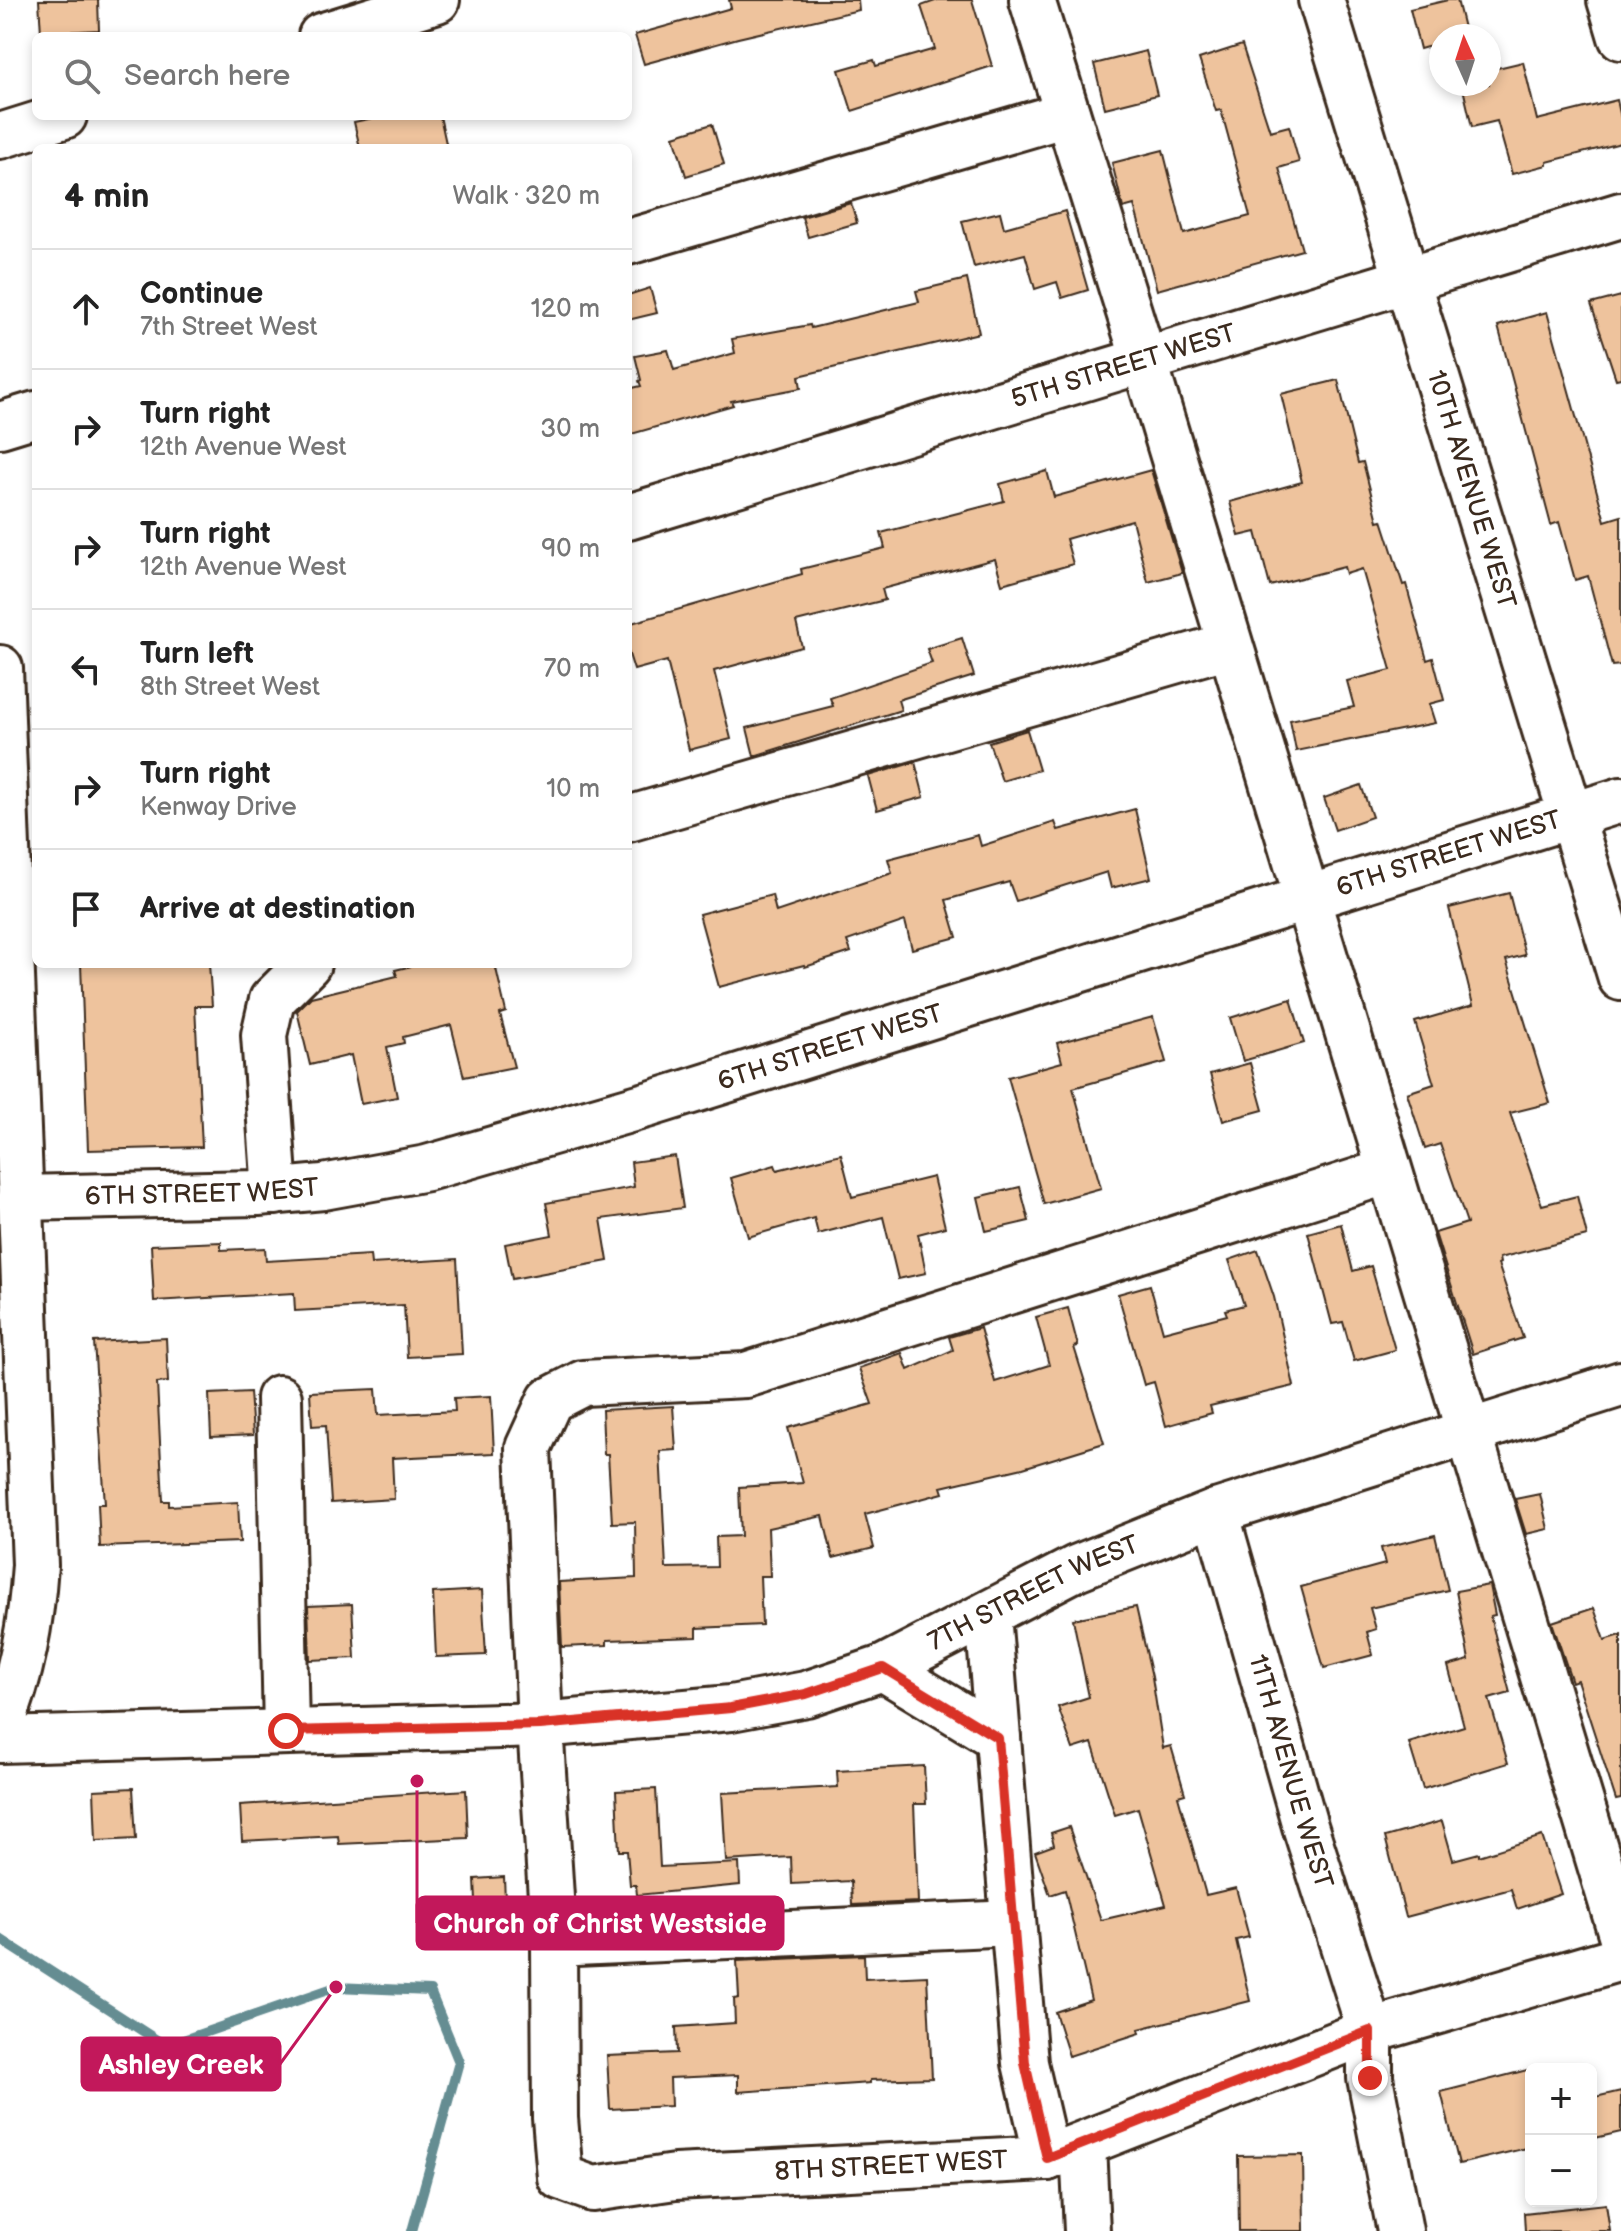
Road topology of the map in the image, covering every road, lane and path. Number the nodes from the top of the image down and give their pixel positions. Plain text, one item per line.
1 (437, 0) edge
2 (1032, 0) edge
3 (1321, 0) edge
4 (1610, 0) edge
5 (334, 32) edge
6 (1621, 37) edge
7 (1067, 114) junction
8 (51, 120) edge
9 (0, 136) edge
10 (1621, 215) edge
11 (632, 241) edge
12 (1406, 280) junction
13 (1144, 360) junction
14 (32, 415) edge
15 (0, 425) edge
16 (632, 516) edge
17 (1229, 645) junction
18 (13, 693) edge
19 (1621, 800) edge
20 (1570, 816) junction
21 (632, 818) edge
22 (1305, 899) junction
23 (304, 968) edge
24 (1621, 978) edge
25 (1389, 1171) junction
26 (275, 1192) junction
27 (20, 1198) junction
28 (1621, 1384) edge
29 (279, 1398) dead end
30 (1470, 1432) junction
31 (17, 1512) edge
32 (1216, 1512) junction
33 (988, 1614) junction
34 (883, 1668) junction
35 (540, 1725) junction
36 (0, 1728) edge
37 (286, 1731) junction
38 (998, 1738) junction
39 (0, 1740) edge
40 (1013, 1923) junction
41 (1621, 1934) edge
42 (554, 1944) junction
43 (1621, 1958) edge
44 (1370, 2031) junction
45 (1065, 2152) junction
46 (1087, 2231) edge
47 (1400, 2231) edge

1 - 5 street
2 - 7 street
3 - 12 street, 10TH AVENUE WEST
4 - 6 street
7 - 11 street
7 - 13 street
8 - 9 street
10 - 12 street, 5TH STREET WEST
12 - 13 street, 5TH STREET WEST
12 - 20 street, 10TH AVENUE WEST
13 - 16 street, 5TH STREET WEST
13 - 17 street
14 - 15 street
17 - 21 street
17 - 22 street
18 - 27 street
19 - 20 street, 6TH STREET WEST
20 - 22 street, 6TH STREET WEST
20 - 24 street, 10TH AVENUE WEST
22 - 25 street
22 - 26 street, 6TH STREET WEST
23 - 26 street
25 - 30 street
25 - 35 street
26 - 27 street, 6TH STREET WEST
27 - 31 street
28 - 30 street, 7TH STREET WEST
29 - 37 street
30 - 32 street, 7TH STREET WEST
30 - 41 street
31 - 36 street
32 - 33 street, 7TH STREET WEST
32 - 44 street, 11TH AVENUE WEST
33 - 34 street, 7TH STREET WEST
33 - 38 street
34 - 35 street, 7TH STREET WEST
34 - 38 street
35 - 37 street, 7TH STREET WEST
35 - 42 street
37 - 39 street, 7TH STREET WEST
38 - 40 street
40 - 42 street
40 - 45 street
42 - 45 street, 8TH STREET WEST
43 - 44 street, 8TH STREET WEST
44 - 45 street, 8TH STREET WEST
44 - 47 street, 11TH AVENUE WEST
45 - 46 street

